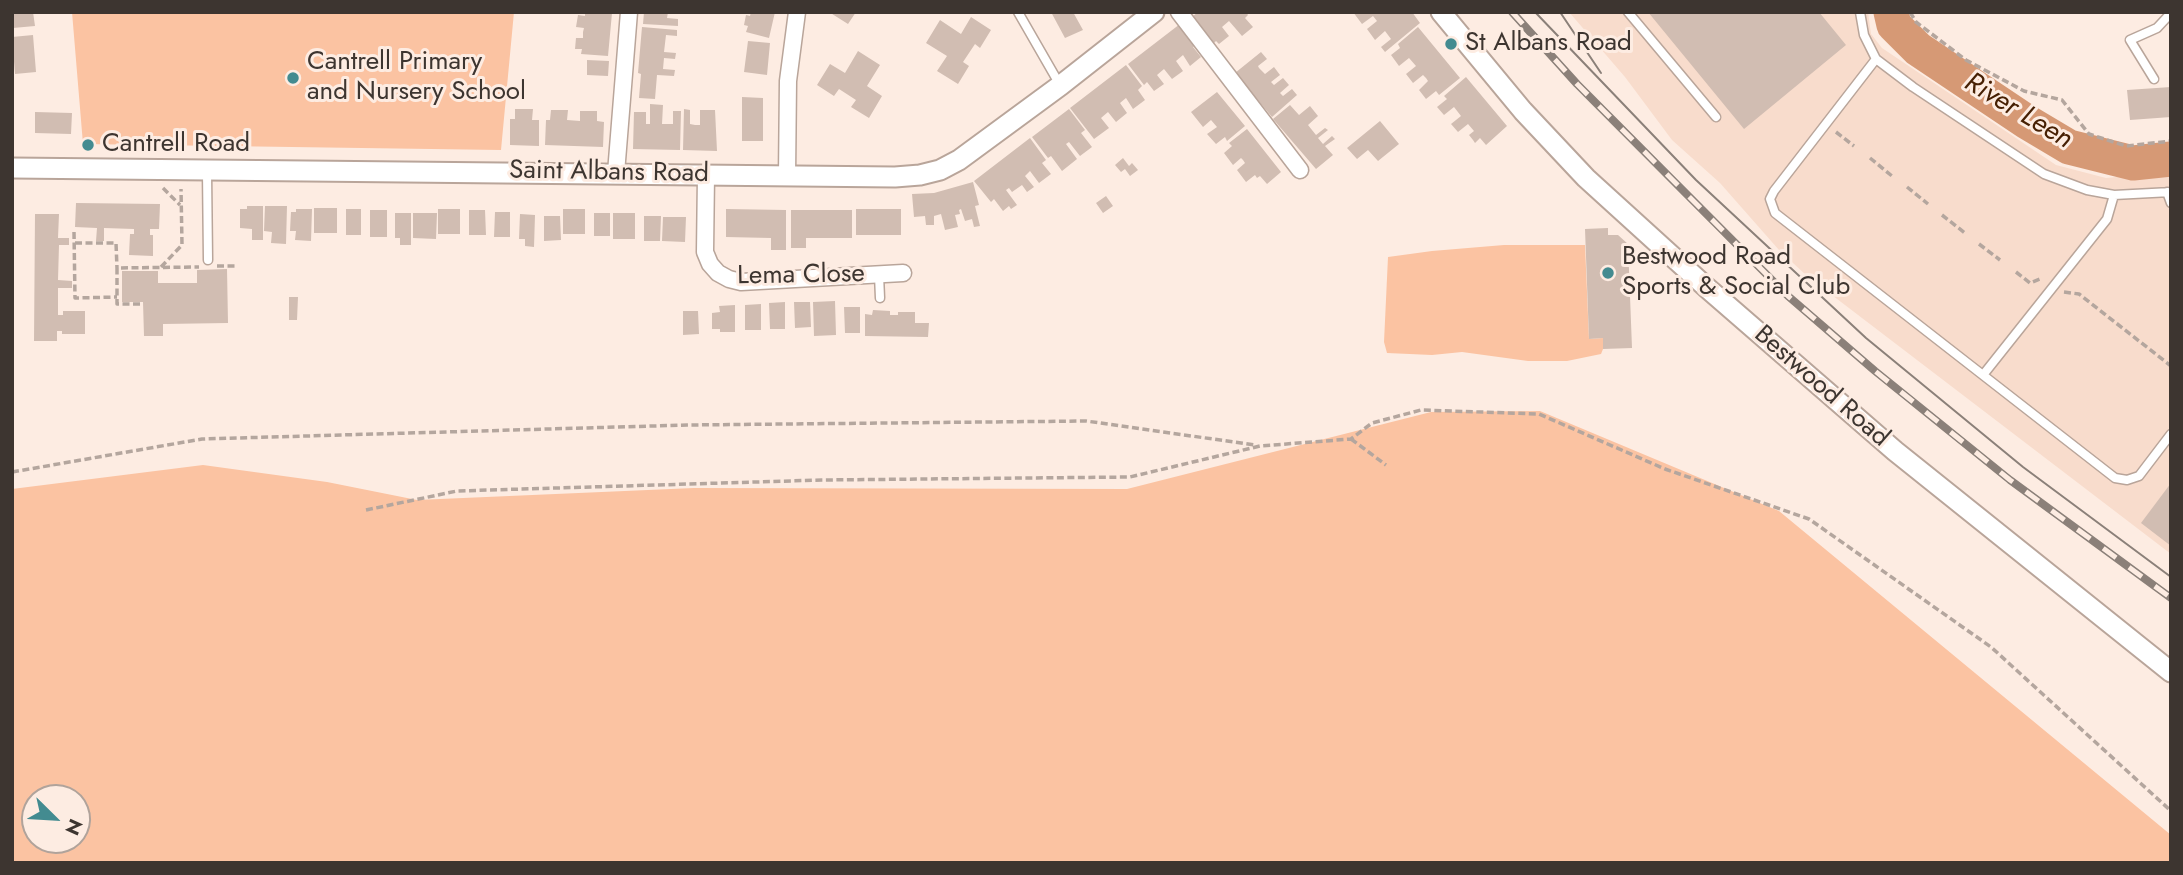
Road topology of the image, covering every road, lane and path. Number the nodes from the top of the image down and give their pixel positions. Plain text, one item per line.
1 (629, 12) edge
2 (797, 12) edge
3 (1018, 12) edge
4 (1154, 12) edge
5 (1180, 12) edge
6 (1441, 12) edge
7 (1628, 12) edge
8 (1860, 12) edge
9 (1910, 12) edge
10 (2171, 13) edge
11 (1876, 59) junction
12 (2154, 79) dead end
13 (1060, 85) junction
14 (1716, 117) dead end
15 (1826, 124) junction
16 (2171, 141) edge
17 (1854, 146) dead end
18 (1870, 158) dead end
19 (12, 167) edge
20 (207, 169) junction
21 (1300, 170) dead end
22 (616, 173) junction
23 (706, 175) junction
24 (787, 176) junction
25 (1892, 176) dead end
26 (158, 183) dead end
27 (181, 183) dead end
28 (1906, 187) dead end
29 (2169, 192) edge
30 (2114, 195) junction
31 (1928, 204) dead end
32 (2171, 204) edge
33 (181, 206) junction
34 (1942, 215) dead end
35 (75, 232) dead end
36 (1965, 233) dead end
37 (75, 243) junction
38 (1979, 244) dead end
39 (208, 260) dead end
40 (2000, 260) dead end
41 (236, 266) dead end
42 (161, 267) junction
43 (117, 268) junction
44 (2016, 272) dead end
45 (904, 273) dead end
46 (879, 275) junction
47 (2044, 278) dead end
48 (2062, 292) dead end
49 (117, 297) junction
50 (880, 298) dead end
51 (140, 304) dead end
52 (2171, 366) edge
53 (1983, 376) junction
54 (2171, 433) edge
55 (1351, 439) junction
56 (1260, 446) junction
57 (1386, 465) dead end
58 (12, 471) edge
59 (366, 510) dead end
60 (2171, 672) edge
61 (2171, 811) edge

1 - 22 street
2 - 24 street
3 - 13 lane
4 - 13 street, Saint Albans Road
5 - 21 street
6 - 60 street, Bestwood Road
7 - 14 lane
8 - 11 lane
9 - 16 path
10 - 12 lane
11 - 15 lane
11 - 30 lane
13 - 24 street, Saint Albans Road
15 - 17 path
15 - 53 lane
18 - 25 path
19 - 20 street, Saint Albans Road
20 - 22 street, Saint Albans Road
20 - 39 lane
22 - 23 street, Saint Albans Road
23 - 24 street, Saint Albans Road
23 - 46 street, Lema Close
26 - 33 path
27 - 33 path
28 - 31 path
29 - 30 lane
29 - 32 lane
30 - 53 lane
33 - 42 path
34 - 36 path
35 - 37 path
37 - 43 path
37 - 49 path
38 - 40 path
41 - 42 path
42 - 43 path
43 - 49 path
44 - 47 path
45 - 46 street, Lema Close
46 - 50 lane
48 - 52 path
49 - 51 path
53 - 54 lane
55 - 56 path
55 - 57 path
55 - 61 path
56 - 58 path
56 - 59 path

